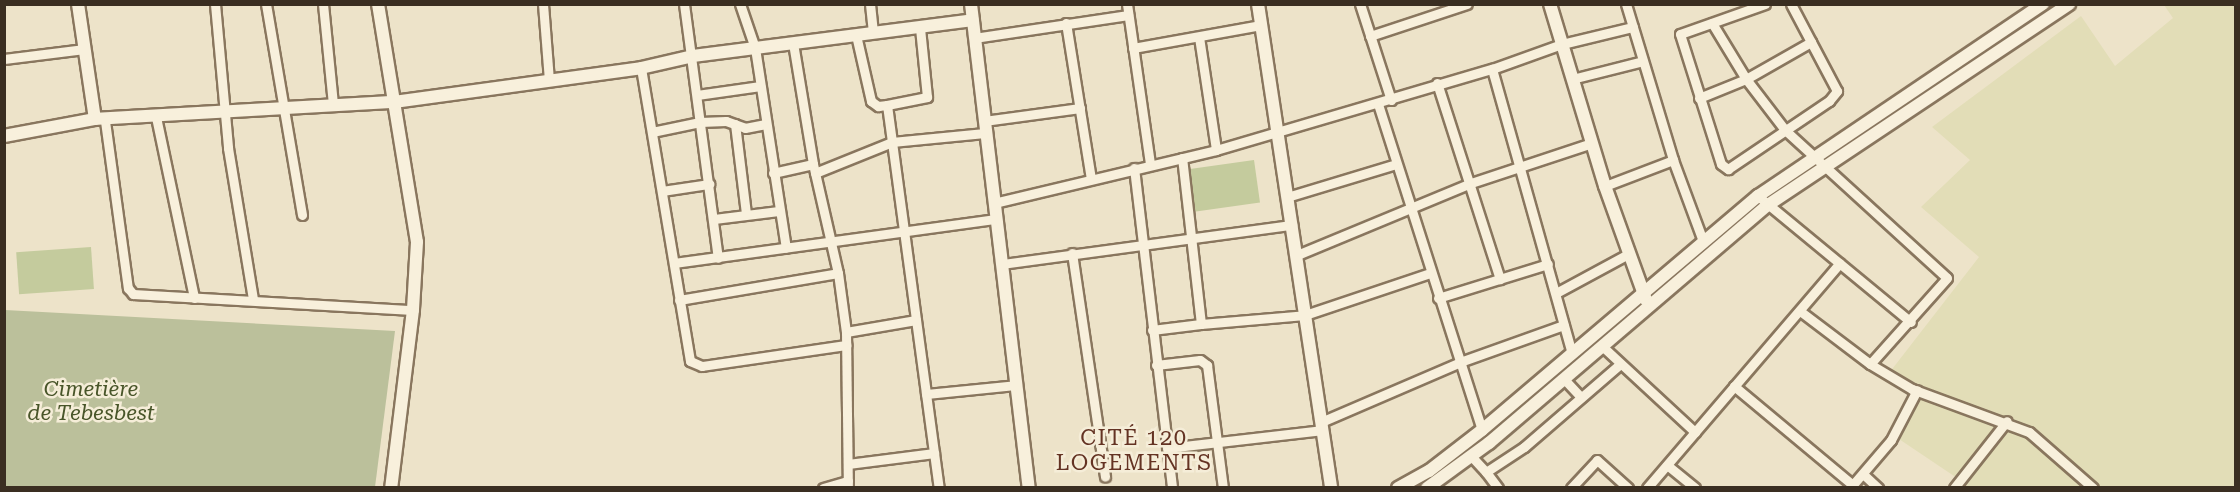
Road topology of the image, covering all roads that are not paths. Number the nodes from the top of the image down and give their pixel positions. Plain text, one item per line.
1 (78, 4) edge
2 (266, 4) edge
3 (323, 4) edge
4 (378, 4) edge
5 (543, 4) edge
6 (684, 4) edge
7 (740, 4) edge
8 (870, 4) edge
9 (971, 4) edge
10 (1127, 4) edge
11 (1258, 4) edge
12 (1360, 4) edge
13 (1467, 4) edge
14 (1550, 4) edge
15 (1626, 4) edge
16 (1765, 4) edge
17 (1791, 4) edge
18 (2043, 4) edge
19 (2069, 4) edge
20 (215, 5) edge
21 (1128, 15) junction
22 (973, 20) junction
23 (1066, 23) junction
24 (1712, 23) junction
25 (1262, 25) junction
26 (1633, 27) junction
27 (920, 28) junction
28 (873, 33) junction
29 (856, 35) junction
30 (1370, 36) junction
31 (1199, 37) junction
32 (975, 38) junction
33 (1811, 42) junction
34 (793, 43) junction
35 (1562, 44) junction
36 (755, 48) junction
37 (1133, 48) junction
38 (84, 50) junction
39 (693, 56) junction
40 (4, 58) edge
41 (1643, 61) junction
42 (641, 68) junction
43 (1492, 69) junction
44 (1572, 79) junction
45 (1746, 79) junction
46 (549, 80) junction
47 (1437, 83) junction
48 (760, 86) junction
49 (1917, 90) junction
50 (697, 95) junction
51 (1699, 98) junction
52 (1391, 100) junction
53 (394, 102) junction
54 (1926, 103) junction
55 (1378, 104) junction
56 (333, 105) junction
57 (887, 105) junction
58 (1080, 108) junction
59 (284, 109) junction
60 (227, 111) junction
61 (156, 117) junction
62 (100, 120) junction
63 (700, 122) junction
64 (735, 124) junction
65 (766, 124) junction
66 (985, 127) junction
67 (1785, 130) junction
68 (652, 132) junction
69 (1279, 132) junction
70 (4, 136) edge
71 (892, 142) junction
72 (1592, 143) junction
73 (1216, 150) junction
74 (1815, 157) junction
75 (1182, 158) junction
76 (1673, 160) junction
77 (1150, 164) junction
78 (1396, 164) junction
79 (1522, 166) junction
80 (1134, 168) junction
81 (1824, 168) junction
82 (814, 169) junction
83 (773, 173) junction
84 (1091, 179) junction
85 (1471, 183) junction
86 (709, 184) junction
87 (1605, 186) junction
88 (662, 191) junction
89 (1287, 197) junction
90 (1763, 201) junction
91 (994, 203) junction
92 (1409, 208) junction
93 (779, 211) junction
94 (746, 214) junction
95 (302, 215) dead end
96 (714, 219) junction
97 (996, 219) junction
98 (1292, 225) junction
99 (904, 231) junction
100 (1190, 240) junction
101 (832, 241) junction
102 (1703, 241) junction
103 (1141, 244) junction
104 (786, 248) junction
105 (1072, 253) junction
106 (1628, 254) junction
107 (1297, 255) junction
108 (718, 258) junction
109 (674, 263) junction
110 (1840, 263) junction
111 (1002, 264) junction
112 (1548, 264) junction
113 (838, 273) junction
114 (1430, 273) junction
115 (1500, 279) junction
116 (1556, 293) junction
117 (194, 298) junction
118 (1438, 298) junction
119 (253, 300) junction
120 (680, 300) junction
121 (1646, 300) junction
122 (413, 310) junction
123 (1800, 311) junction
124 (1305, 315) junction
125 (915, 320) junction
126 (1911, 322) junction
127 (1201, 324) junction
128 (1564, 325) junction
129 (1152, 330) junction
130 (846, 332) junction
131 (846, 345) junction
132 (1602, 346) junction
133 (1572, 354) junction
134 (1460, 362) junction
135 (1620, 364) junction
136 (1870, 364) junction
137 (1156, 365) junction
138 (1564, 379) junction
139 (1016, 385) junction
140 (1734, 386) junction
141 (1917, 390) junction
142 (926, 394) junction
143 (1581, 397) junction
144 (2007, 421) junction
145 (1322, 426) junction
146 (1482, 430) junction
147 (1695, 432) junction
148 (1218, 442) junction
149 (1167, 448) junction
150 (934, 453) junction
151 (1472, 457) junction
152 (848, 464) junction
153 (1667, 465) junction
154 (1486, 472) junction
155 (1863, 474) junction
156 (1105, 477) dead end
157 (848, 484) edge
158 (1852, 486) edge
159 (391, 488) edge
160 (822, 488) edge
161 (939, 488) edge
162 (1029, 488) edge
163 (1172, 488) edge
164 (1223, 488) edge
165 (1331, 488) edge
166 (1398, 488) edge
167 (1427, 488) edge
168 (1498, 488) edge
169 (1571, 488) edge
170 (1628, 488) edge
171 (1647, 488) edge
172 (1695, 488) edge
173 (1878, 488) edge
174 (1954, 488) edge
175 (2093, 488) edge

1 - 38 street
2 - 59 street
3 - 56 street
4 - 53 street
5 - 46 street
6 - 39 street
7 - 36 street
8 - 28 street
9 - 22 street
10 - 21 street
11 - 25 street
12 - 30 street
13 - 30 street
14 - 35 street
15 - 26 street
16 - 24 street
17 - 33 street
18 - 49 street
19 - 54 street
20 - 60 street
21 - 23 street
21 - 37 street
22 - 27 street
22 - 32 street
23 - 32 street
23 - 58 street
24 - 45 street
24 - 51 street
25 - 31 street
25 - 69 street
26 - 35 street
26 - 41 street
27 - 28 street
27 - 57 street
28 - 29 street
29 - 34 street
29 - 57 street
30 - 52 street
31 - 37 street
31 - 73 street
32 - 66 street
33 - 45 street
33 - 67 street
34 - 36 street
34 - 82 street
35 - 43 street
35 - 44 street
36 - 39 street
36 - 48 street
37 - 77 street
38 - 40 street
38 - 62 street
39 - 42 street
39 - 50 street
41 - 44 street
41 - 76 street
42 - 46 street
42 - 68 street
43 - 47 street
43 - 79 street
44 - 72 street
45 - 51 street
45 - 67 street
46 - 53 street
47 - 52 street
47 - 85 street
48 - 50 street
48 - 65 street
49 - 54 street
49 - 74 street
50 - 63 street
51 - 67 street
52 - 55 street
53 - 56 street
53 - 122 street
54 - 81 street
55 - 69 street
55 - 78 street
56 - 59 street
57 - 71 street
58 - 66 street
58 - 84 street
59 - 60 street
59 - 95 street
60 - 61 street
60 - 119 street
61 - 62 street
61 - 117 street
62 - 70 street
62 - 117 street
63 - 64 street
63 - 68 street
63 - 86 street
64 - 65 street
64 - 94 street
65 - 83 street
66 - 71 street
66 - 91 street
67 - 74 street
68 - 88 street
69 - 73 street
69 - 89 street
71 - 82 street
71 - 99 street
72 - 79 street
72 - 87 street
73 - 75 street
74 - 81 street
74 - 90 street
75 - 77 street
75 - 100 street
76 - 87 street
76 - 102 street
77 - 80 street
78 - 89 street
78 - 92 street
79 - 85 street
79 - 112 street
80 - 84 street
80 - 103 street
81 - 90 street
81 - 126 street
82 - 83 street
82 - 101 street
83 - 93 street
84 - 91 street
85 - 92 street
85 - 115 street
86 - 88 street
86 - 96 street
87 - 106 street
88 - 109 street
89 - 98 street
90 - 102 street
90 - 110 street
90 - 121 street
91 - 97 street
92 - 107 street
92 - 114 street
93 - 94 street
93 - 104 street
94 - 96 street
96 - 108 street
97 - 99 street
97 - 111 street
98 - 100 street
98 - 107 street
99 - 101 street
99 - 125 street
100 - 103 street
100 - 127 street
101 - 104 street
101 - 113 street
102 - 121 street
103 - 105 street
103 - 129 street
104 - 108 street
105 - 111 street
105 - 156 street
106 - 116 street
106 - 121 street
107 - 124 street
108 - 109 street
109 - 120 street
110 - 123 street
110 - 126 street
111 - 139 street
112 - 115 street
112 - 116 street
113 - 120 street
113 - 130 street
114 - 118 street
114 - 124 street
115 - 118 street
116 - 128 street
117 - 119 street
118 - 134 street
119 - 122 street
120 - 131 street
121 - 132 street
121 - 133 street
122 - 159 street
123 - 136 street
123 - 140 street
124 - 127 street
124 - 145 street
125 - 130 street
125 - 142 street
126 - 136 street
127 - 129 street
128 - 133 street
128 - 134 street
129 - 137 street
130 - 131 street
131 - 152 street
132 - 135 street
132 - 138 street
133 - 146 street
134 - 145 street
134 - 146 street
135 - 143 street
135 - 147 street
136 - 141 street
137 - 148 street
137 - 149 street
138 - 143 street
138 - 151 street
139 - 142 street
139 - 162 street
140 - 147 street
140 - 158 street
141 - 144 street
141 - 155 street
142 - 150 street
143 - 154 street
144 - 174 street
144 - 175 street
145 - 148 street
145 - 165 street
146 - 166 street
147 - 153 street
148 - 149 street
148 - 164 street
149 - 163 street
150 - 152 street
150 - 161 street
151 - 154 street
151 - 167 street
152 - 157 street
153 - 171 street
153 - 172 street
154 - 168 street
155 - 158 street
155 - 173 street
157 - 160 street
169 - 170 street

